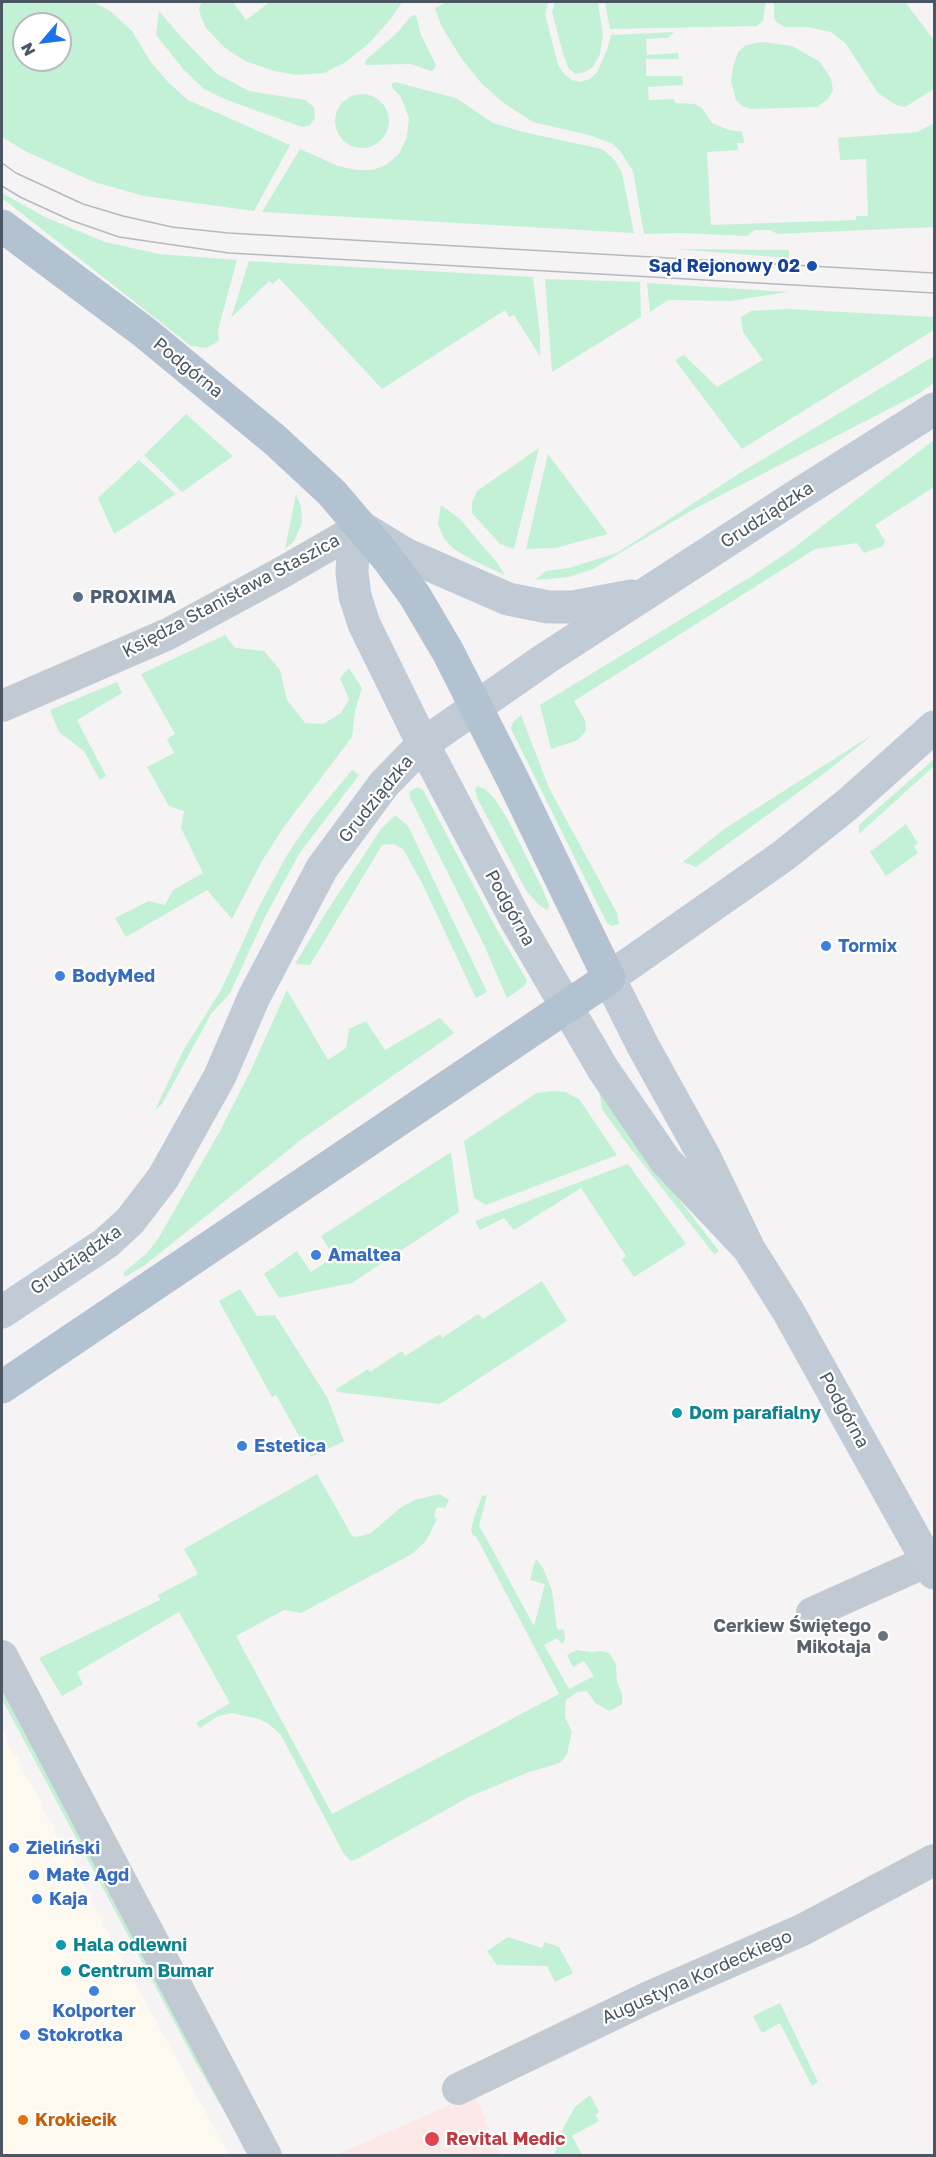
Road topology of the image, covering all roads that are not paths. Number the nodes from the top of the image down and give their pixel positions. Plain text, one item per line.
1 (2, 226) edge
2 (934, 409) edge
3 (361, 527) junction
4 (649, 592) junction
5 (2, 706) edge
6 (476, 706) junction
7 (934, 727) edge
8 (423, 744) junction
9 (609, 978) junction
10 (566, 1007) junction
11 (749, 1249) junction
12 (2, 1312) edge
13 (2, 1387) edge
14 (931, 1567) edge
15 (812, 1613) dead end
16 (2, 1656) edge
17 (934, 1860) edge
18 (458, 2089) dead end
19 (266, 2156) edge

1 - 3 main road, Podgórna
2 - 4 main road, Grudziądzka
3 - 4 main road
3 - 5 street, Księdza Stanisława Staszica
3 - 6 main road, Podgórna
3 - 8 main road, Podgórna
4 - 6 main road, Grudziądzka
6 - 8 main road, Grudziądzka
6 - 9 main road, Podgórna
7 - 9 main road
8 - 10 main road, Podgórna
8 - 12 main road, Grudziądzka
9 - 10 main road
9 - 11 main road, Podgórna
10 - 11 main road, Podgórna
10 - 13 main road
11 - 14 main road, Podgórna
14 - 15 street
16 - 19 street
17 - 18 street, Augustyna Kordeckiego

